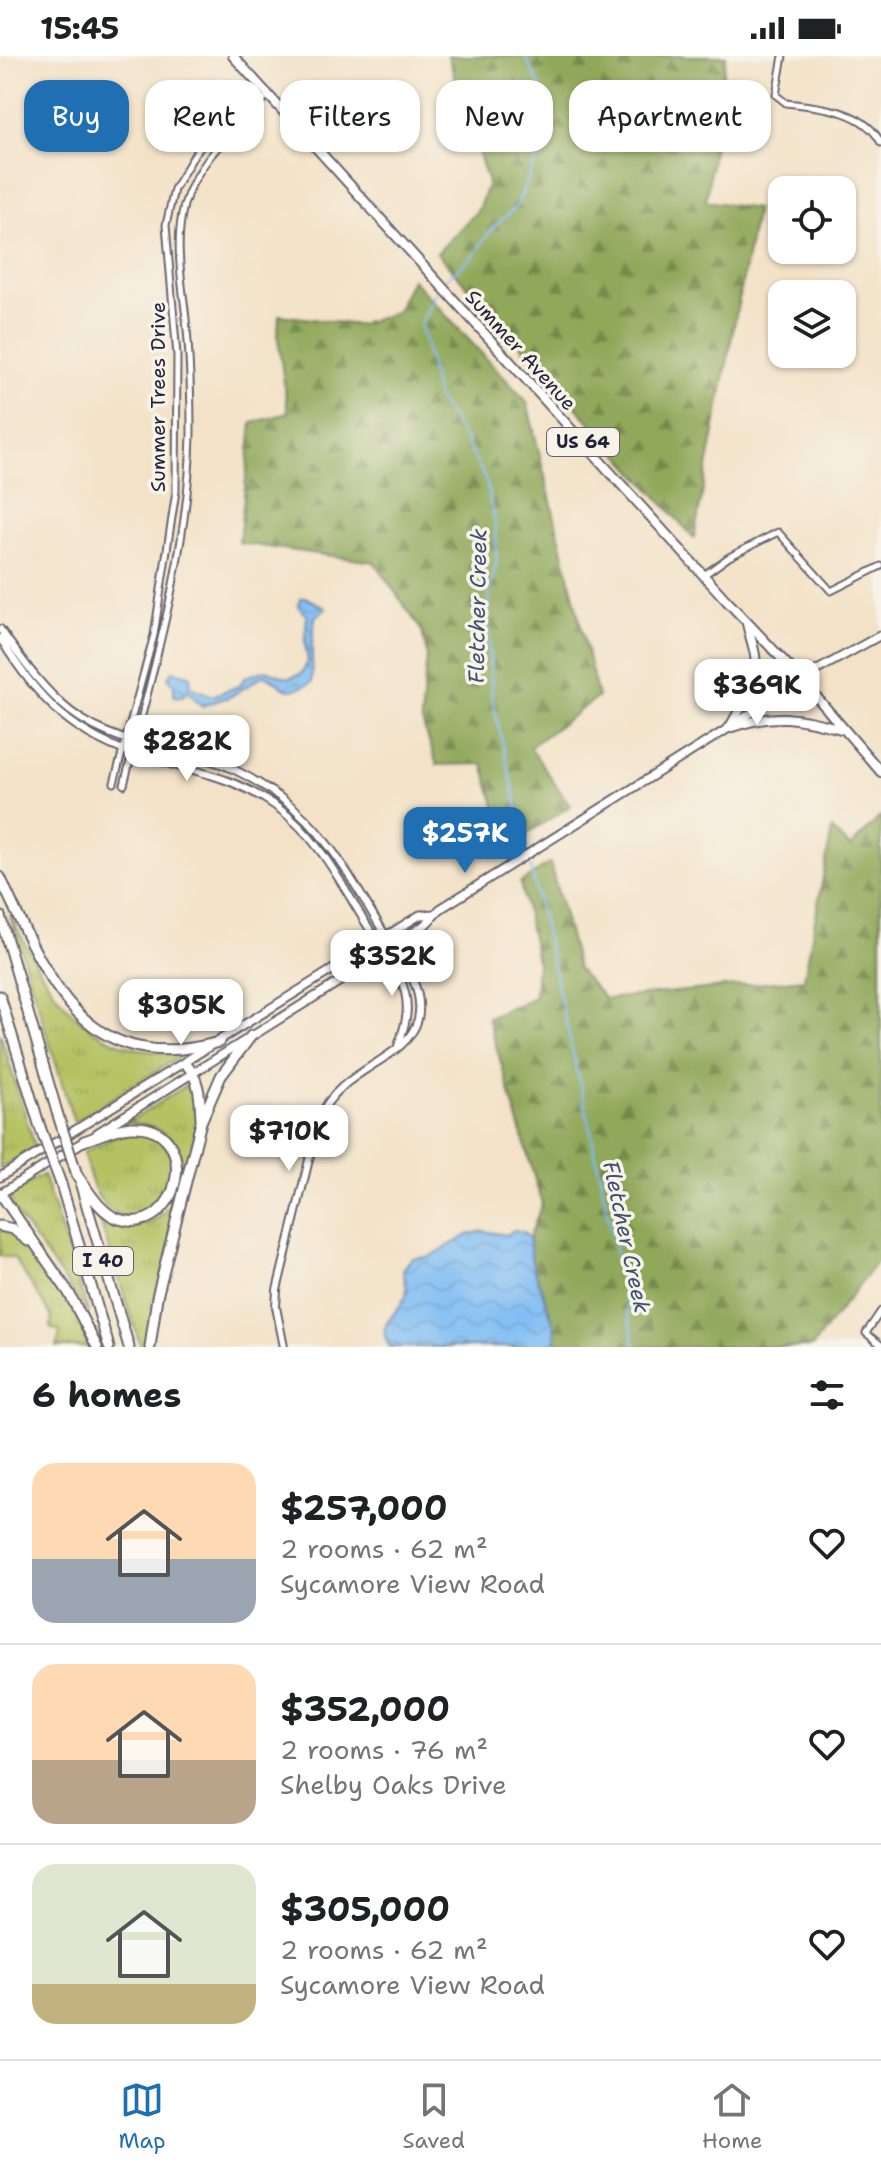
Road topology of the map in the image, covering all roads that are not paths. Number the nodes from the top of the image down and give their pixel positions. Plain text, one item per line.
1 (233, 56) edge
2 (783, 56) edge
3 (255, 80) edge
4 (264, 90) edge
5 (268, 95) junction
6 (881, 143) edge
7 (196, 152) edge
8 (173, 305) junction
9 (184, 305) junction
10 (881, 566) edge
11 (704, 575) junction
12 (747, 623) junction
13 (0, 629) edge
14 (881, 635) edge
15 (0, 638) edge
16 (801, 679) junction
17 (729, 728) junction
18 (843, 729) junction
19 (125, 739) junction
20 (135, 743) junction
21 (122, 750) junction
22 (132, 754) junction
23 (881, 772) edge
24 (114, 783) dead end
25 (124, 785) dead end
26 (0, 877) edge
27 (434, 914) junction
28 (0, 916) edge
29 (386, 936) junction
30 (378, 941) junction
31 (392, 945) junction
32 (384, 952) junction
33 (0, 996) edge
34 (251, 1036) junction
35 (219, 1042) junction
36 (398, 1046) junction
37 (185, 1063) junction
38 (194, 1072) junction
39 (201, 1122) junction
40 (84, 1141) junction
41 (77, 1175) junction
42 (0, 1177) edge
43 (0, 1193) edge
44 (0, 1226) edge
45 (34, 1245) junction
46 (881, 1311) edge
47 (881, 1345) edge
48 (285, 1346) edge
49 (97, 1347) edge
50 (109, 1347) edge
51 (129, 1347) edge
52 (150, 1347) edge

1 - 3 main road, Summer Avenue / US 64
2 - 6 street
4 - 5 main road, Summer Avenue / US 64
5 - 9 street, Summer Trees Drive
5 - 11 main road, Summer Avenue / US 64
7 - 8 street, Summer Trees Drive
8 - 9 street
8 - 19 street, Summer Trees Drive
9 - 20 street, Summer Trees Drive
10 - 11 street
11 - 12 main road, Summer Avenue / US 64
12 - 16 main road, Summer Avenue / US 64
12 - 17 main road
13 - 19 street
14 - 16 main road
15 - 21 street
16 - 17 main road
16 - 18 main road, Summer Avenue / US 64
17 - 18 main road
17 - 27 main road
18 - 23 main road, Summer Avenue / US 64
19 - 20 street
19 - 21 street, Summer Trees Drive
20 - 22 street, Summer Trees Drive
20 - 29 street
21 - 22 street
21 - 24 street, Summer Trees Drive
22 - 25 street, Summer Trees Drive
22 - 30 street
26 - 35 highway
27 - 29 main road
27 - 31 main road
28 - 41 highway, I 40, bridge
29 - 30 main road
29 - 31 street
30 - 32 street
30 - 35 main road
31 - 32 main road
31 - 36 street
32 - 34 main road
32 - 36 street
33 - 50 highway, I 40, bridge
34 - 38 main road
34 - 39 highway
35 - 37 main road
36 - 48 street
37 - 38 highway
37 - 42 main road
38 - 39 highway
38 - 40 main road
39 - 52 highway
40 - 41 highway
40 - 43 main road
41 - 51 highway, I 40
43 - 45 highway
44 - 45 highway
45 - 49 highway
46 - 47 street

